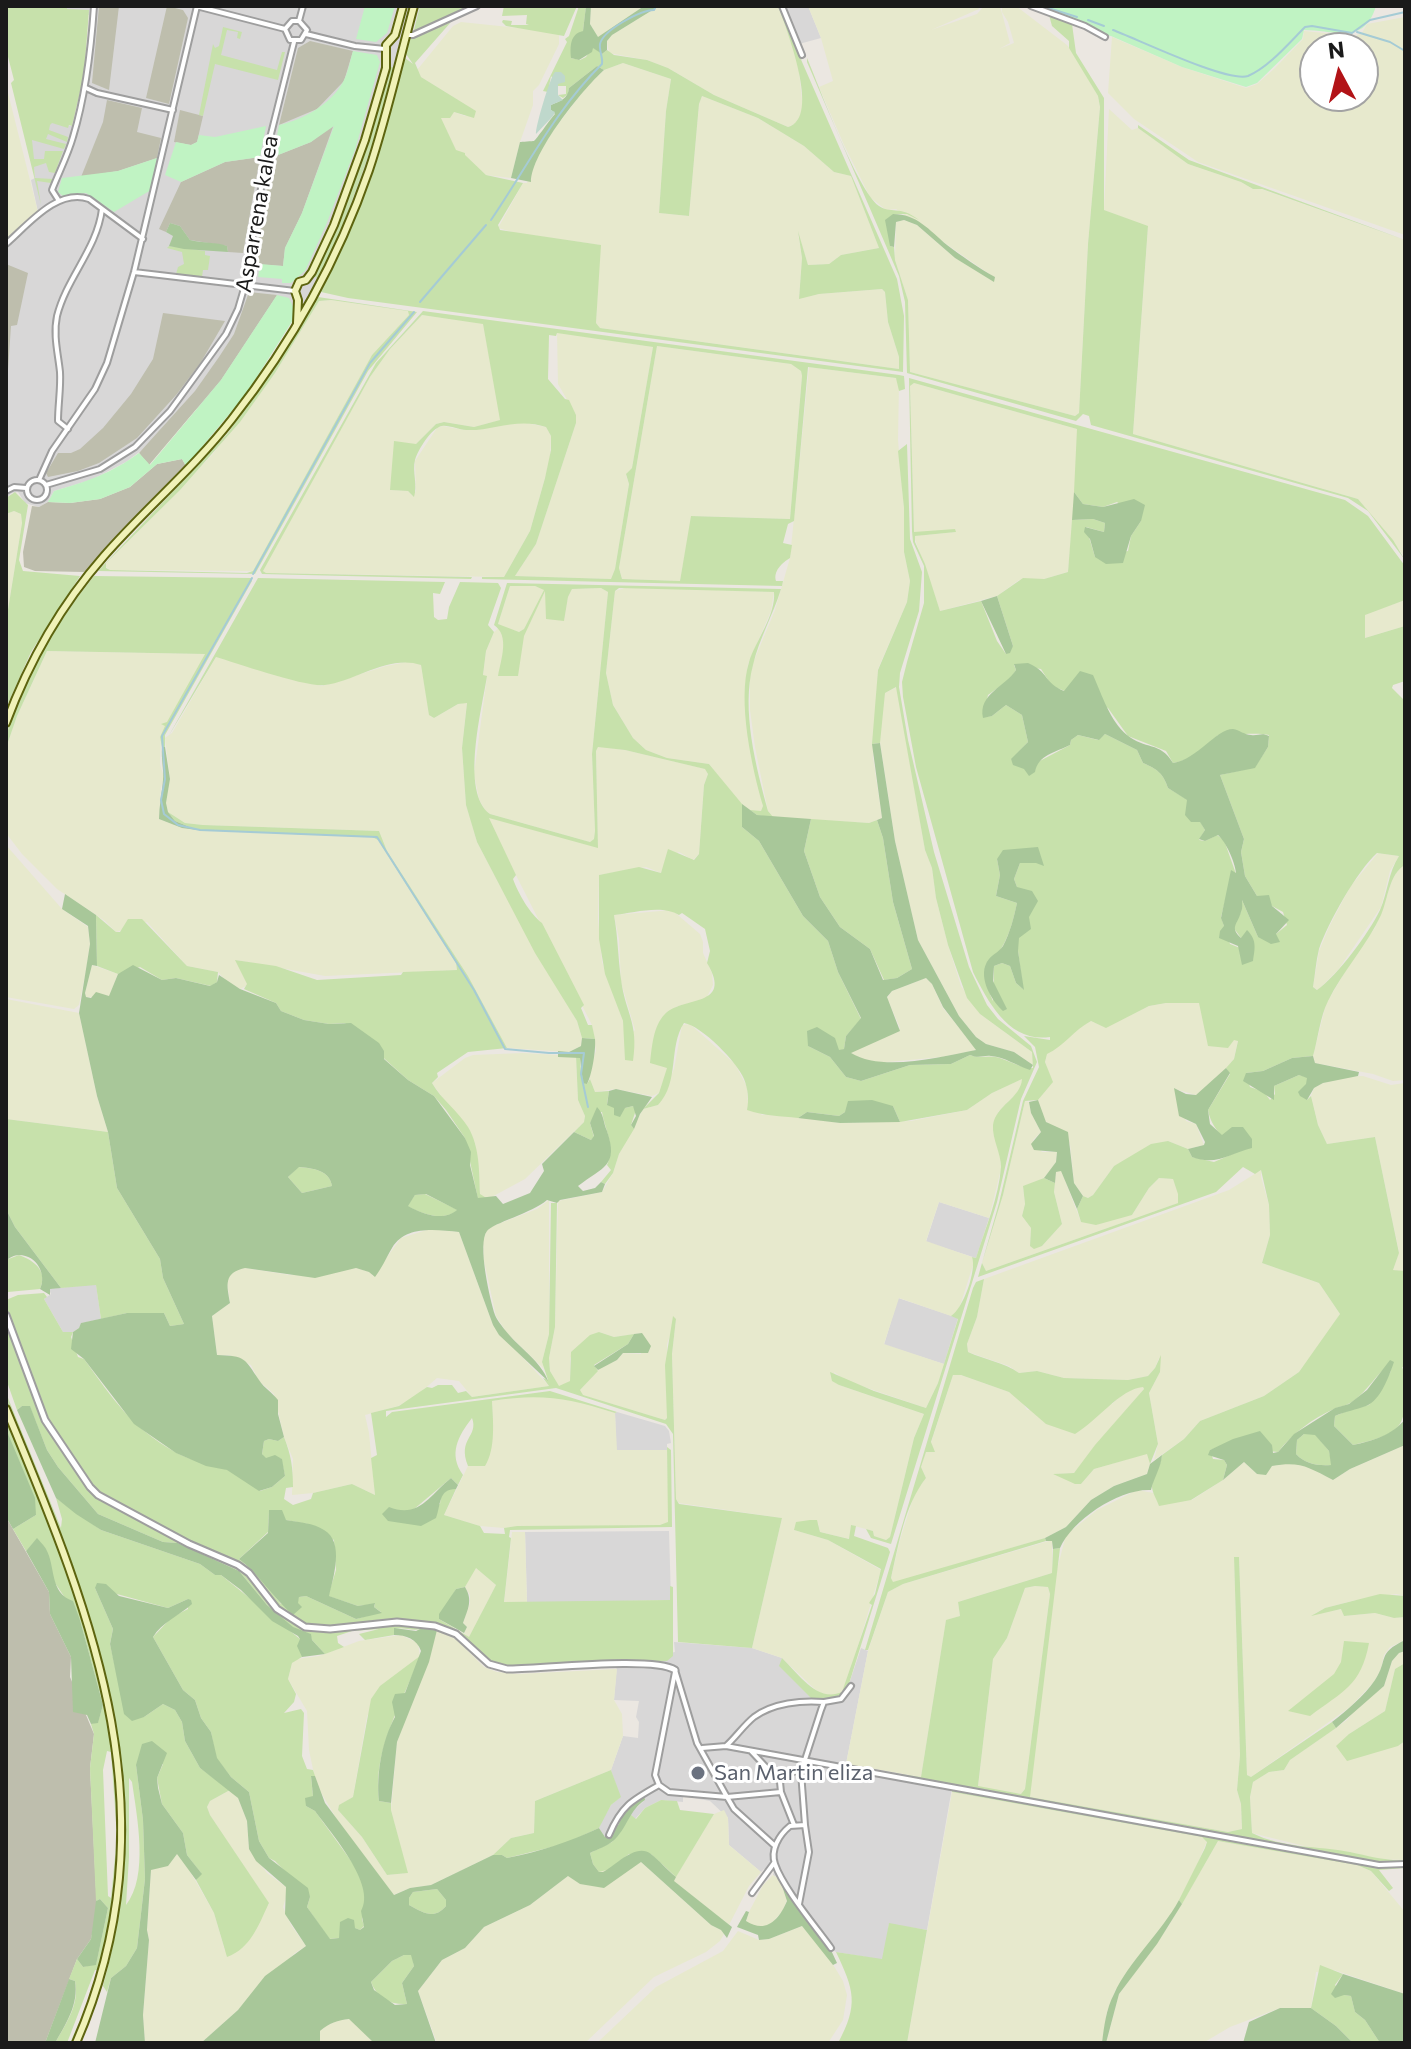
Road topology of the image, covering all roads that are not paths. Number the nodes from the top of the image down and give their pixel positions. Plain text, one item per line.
1 (94, 6) edge
2 (197, 6) edge
3 (303, 6) edge
4 (403, 6) edge
5 (414, 6) edge
6 (477, 6) edge
7 (782, 6) edge
8 (1031, 6) edge
9 (299, 21) junction
10 (285, 29) junction
11 (306, 34) junction
12 (1105, 37) dead end
13 (393, 39) junction
14 (406, 39) junction
15 (294, 42) junction
16 (385, 49) junction
17 (802, 55) dead end
18 (386, 59) junction
19 (400, 63) junction
20 (86, 88) junction
21 (173, 110) junction
22 (59, 201) junction
23 (102, 209) junction
24 (143, 239) junction
25 (6, 244) edge
26 (134, 272) junction
27 (306, 280) junction
28 (245, 285) junction
29 (319, 286) junction
30 (295, 291) junction
31 (298, 300) junction
32 (311, 304) junction
33 (296, 326) junction
34 (68, 429) junction
35 (39, 480) junction
36 (46, 485) junction
37 (26, 488) junction
38 (6, 491) edge
39 (6, 723) edge
40 (6, 1315) edge
41 (6, 1409) edge
42 (675, 1670) junction
43 (851, 1686) dead end
44 (824, 1702) junction
45 (726, 1746) junction
46 (702, 1748) junction
47 (751, 1751) junction
48 (807, 1760) junction
49 (804, 1766) junction
50 (780, 1782) junction
51 (659, 1785) junction
52 (781, 1792) junction
53 (727, 1797) junction
54 (794, 1825) junction
55 (805, 1825) junction
56 (609, 1835) dead end
57 (775, 1846) junction
58 (774, 1863) junction
59 (1405, 1864) edge
60 (752, 1893) dead end
61 (799, 1904) junction
62 (831, 1948) dead end
63 (76, 2043) edge

1 - 20 street
2 - 10 street
2 - 21 street
3 - 9 street
4 - 13 main road
5 - 14 main road
6 - 14 street
7 - 17 street
8 - 12 street
9 - 10 street
9 - 11 street
10 - 15 street
11 - 15 street
11 - 16 street
13 - 14 main road
13 - 16 main road
14 - 19 main road
15 - 28 street, Asparrena kalea
16 - 18 main road
18 - 19 main road
18 - 27 main road
19 - 29 main road
20 - 21 street
20 - 22 street
21 - 24 street
22 - 23 street
22 - 25 street
23 - 24 street
23 - 34 street
24 - 26 street
26 - 28 street
26 - 34 street
27 - 29 main road
27 - 30 main road
28 - 30 street
28 - 36 street, Asparrena kalea
29 - 32 main road
30 - 31 main road
31 - 32 main road
31 - 33 main road
32 - 33 main road
33 - 39 main road
34 - 35 street
35 - 36 street
35 - 37 street
36 - 37 street
37 - 38 street
40 - 42 street
41 - 63 main road
42 - 46 street
42 - 51 street
43 - 44 street
44 - 45 street
44 - 48 street
45 - 46 street
45 - 47 street
46 - 53 street
47 - 48 street
47 - 50 street
48 - 49 street
48 - 59 street
49 - 50 street
49 - 55 street
50 - 52 street
51 - 53 street
51 - 56 street
52 - 53 street
52 - 54 street
53 - 57 street
54 - 55 street
54 - 57 street
55 - 61 street
57 - 58 street
58 - 60 street
58 - 61 street
61 - 62 street

